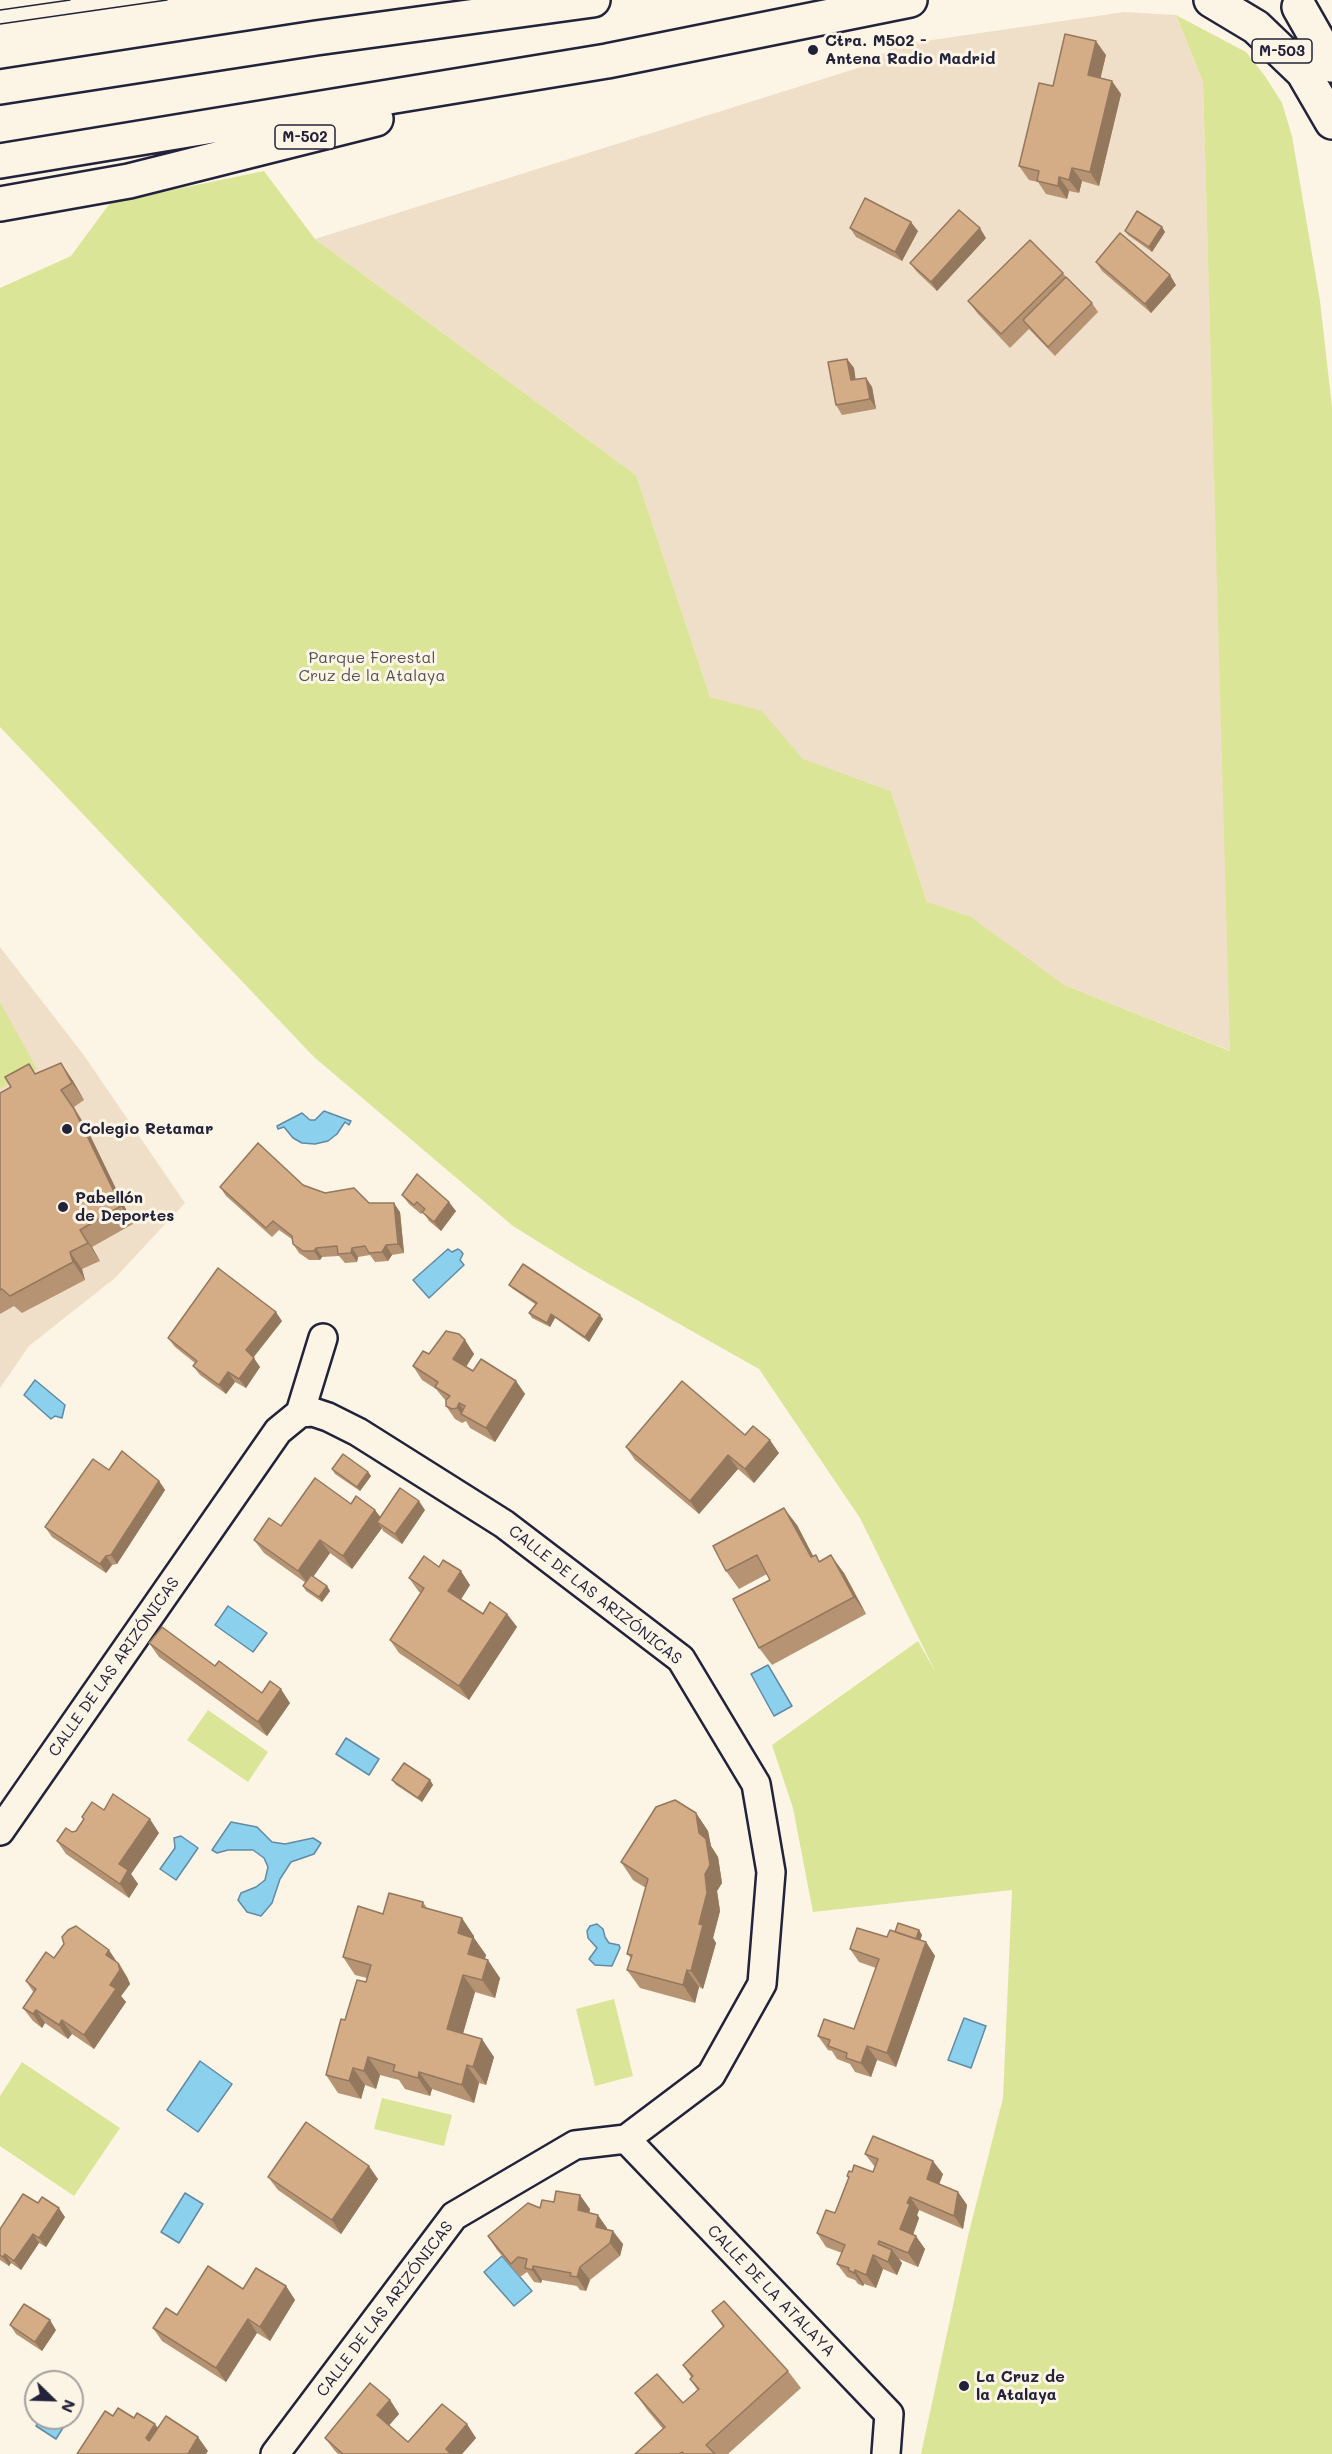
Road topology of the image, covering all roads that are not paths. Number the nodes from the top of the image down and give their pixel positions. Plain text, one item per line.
1 (510, 0) edge
2 (593, 0) edge
3 (910, 0) edge
4 (1211, 0) edge
5 (1294, 4) edge
6 (1332, 22) edge
7 (316, 38) junction
8 (607, 61) junction
9 (1332, 66) edge
10 (0, 87) edge
11 (1332, 122) edge
12 (0, 161) edge
13 (0, 204) edge
14 (323, 1338) dead end
15 (300, 1413) junction
16 (0, 1831) edge
17 (626, 2139) junction
18 (275, 2454) edge
19 (886, 2454) edge

1 - 7 highway
2 - 7 highway
3 - 8 highway, M-502
4 - 11 highway, M-503
5 - 6 highway
5 - 9 highway, M-503
7 - 10 highway
8 - 12 highway, M-502
8 - 13 highway, M-502
14 - 15 street
15 - 16 street, CALLE DE LAS ARIZÓNICAS
15 - 17 street, CALLE DE LAS ARIZÓNICAS
17 - 18 street, CALLE DE LAS ARIZÓNICAS
17 - 19 street, CALLE DE LA ATALAYA

